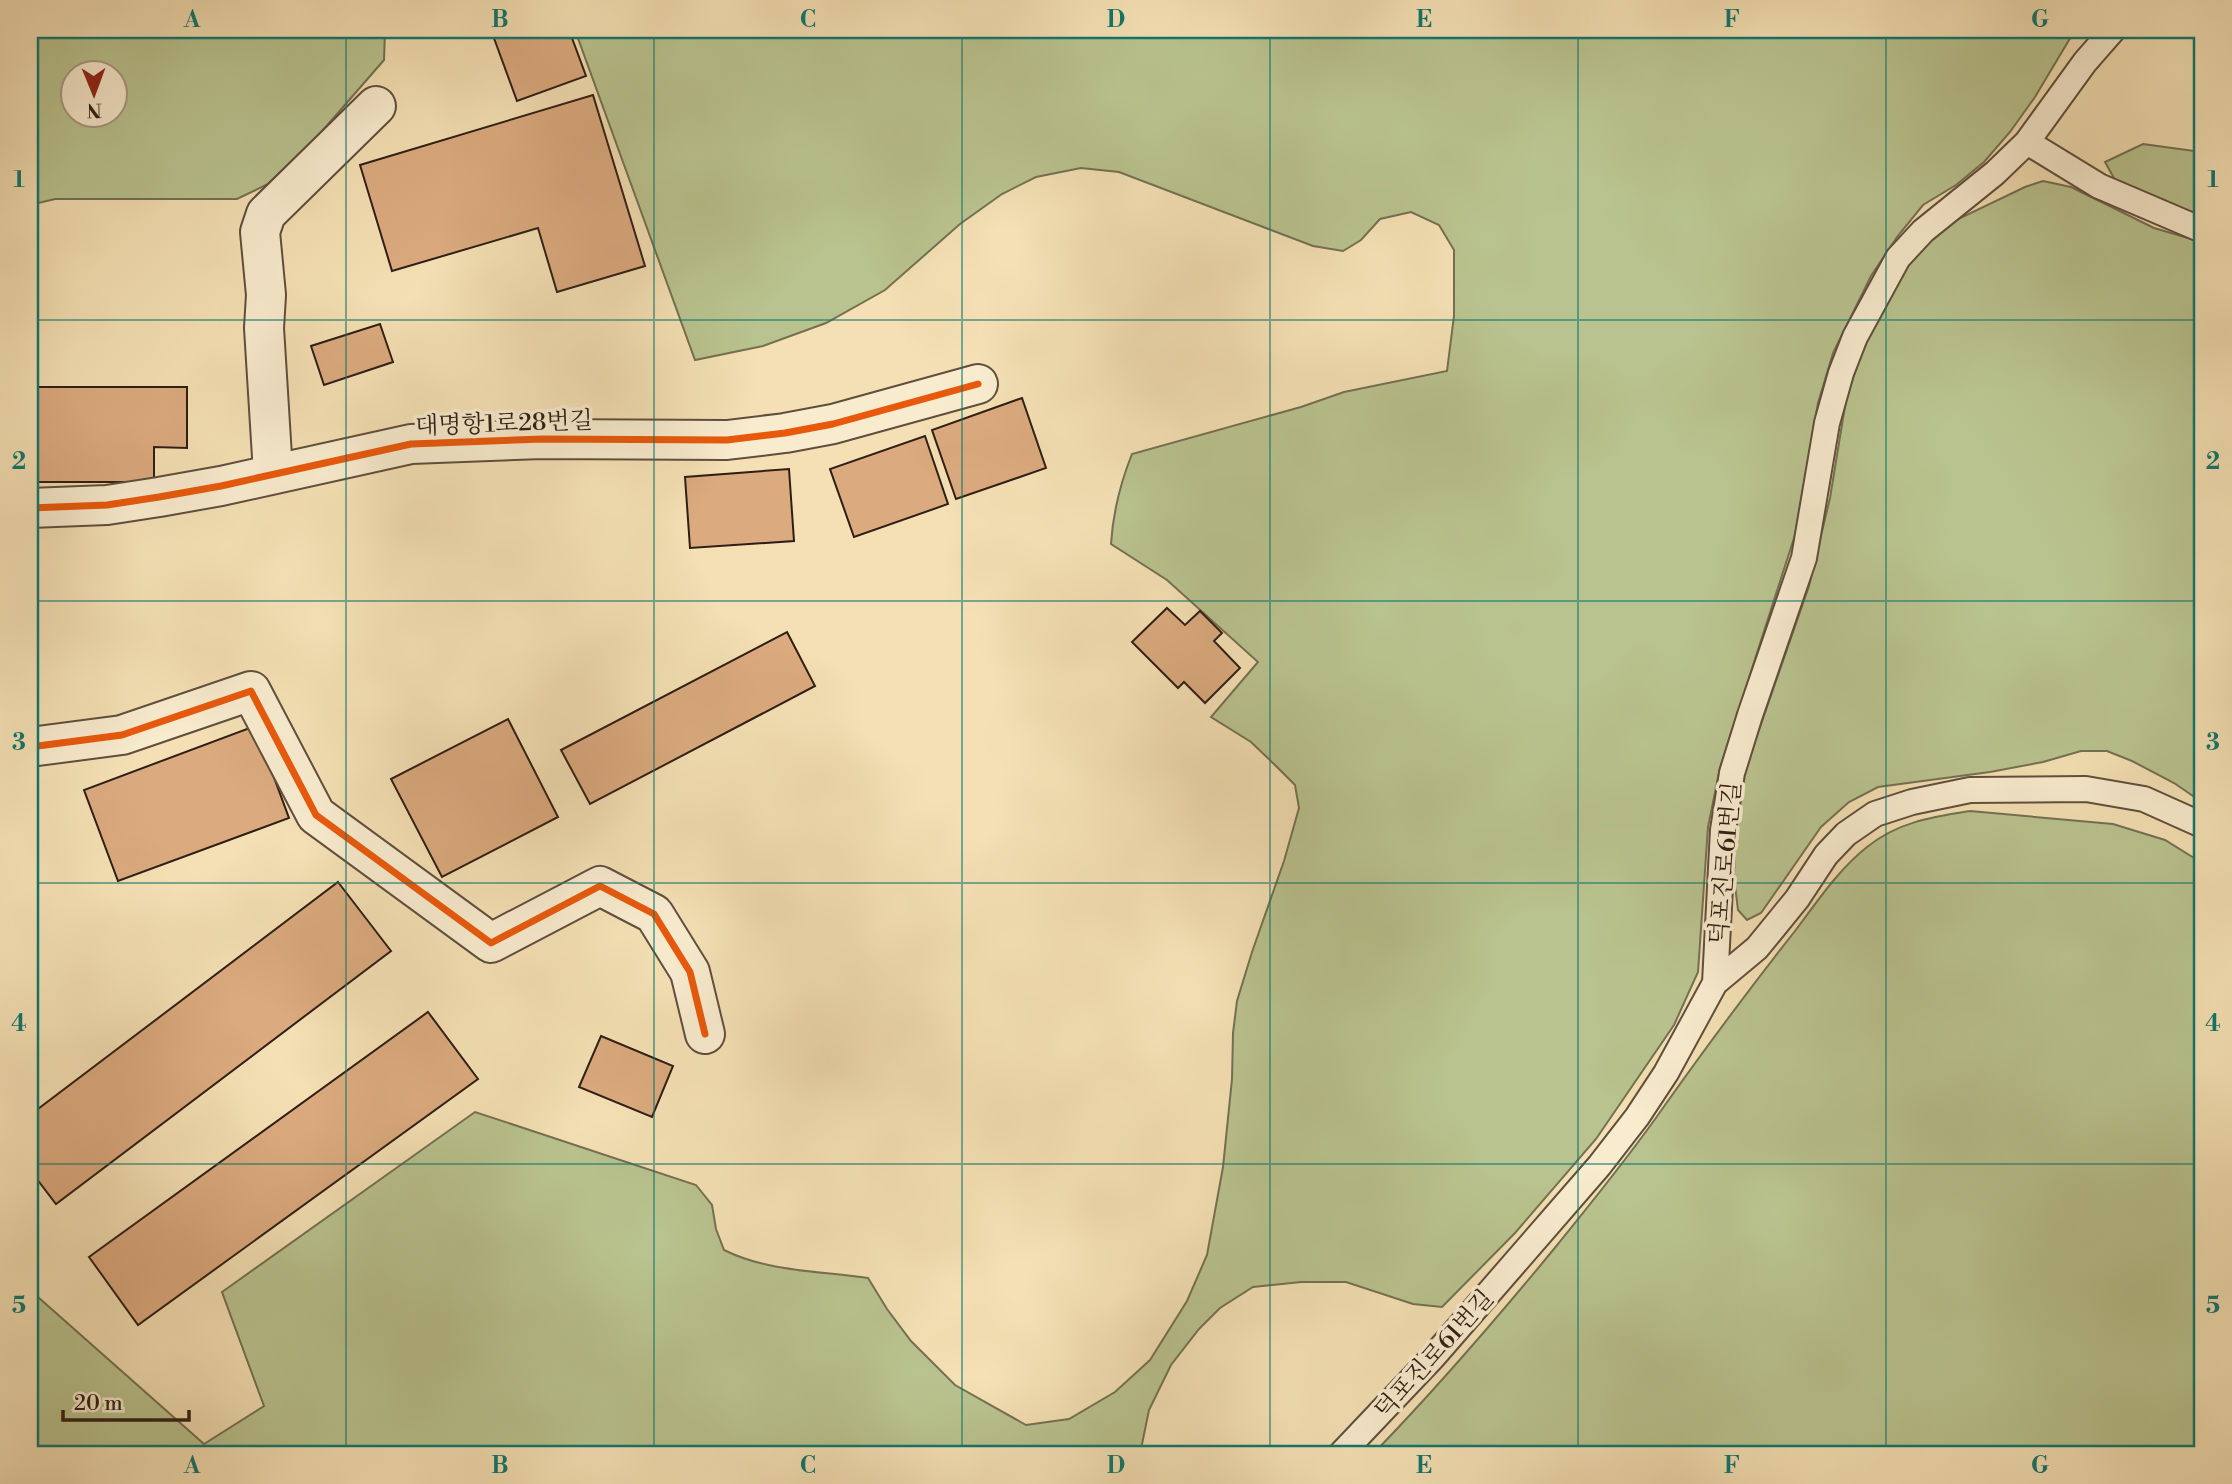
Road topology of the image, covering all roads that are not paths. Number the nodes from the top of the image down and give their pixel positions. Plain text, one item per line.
1 (2113, 30) edge
2 (376, 106) dead end
3 (2027, 142) junction
4 (2202, 230) edge
5 (978, 384) dead end
6 (274, 473) junction
7 (30, 509) edge
8 (30, 747) edge
9 (2202, 825) edge
10 (1715, 984) junction
11 (705, 1034) dead end
12 (1341, 1454) edge

1 - 3 lane, 덕포진로61번길
2 - 6 street
3 - 4 lane
3 - 10 lane, 덕포진로61번길
5 - 6 street, 대명항1로28번길
6 - 7 street, 대명항1로28번길
8 - 11 street
9 - 10 lane
10 - 12 lane, 덕포진로61번길

